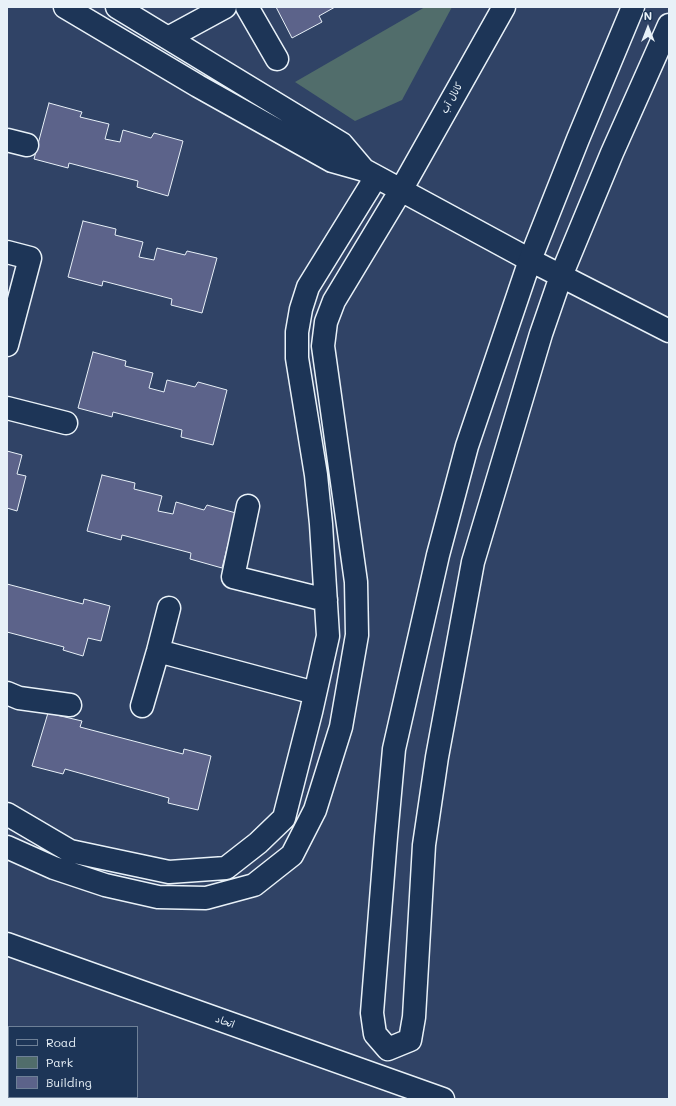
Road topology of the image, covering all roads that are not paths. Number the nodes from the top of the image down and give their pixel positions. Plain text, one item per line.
1 (65, 7) edge
2 (117, 7) edge
3 (225, 7) edge
4 (247, 7) edge
5 (504, 7) edge
6 (633, 7) edge
7 (669, 25) edge
8 (168, 38) junction
9 (277, 59) dead end
10 (370, 174) junction
11 (401, 190) junction
12 (7, 252) edge
13 (530, 260) junction
14 (561, 276) junction
15 (669, 331) edge
16 (7, 345) edge
17 (7, 408) edge
18 (66, 423) dead end
19 (248, 506) dead end
20 (326, 600) junction
21 (169, 608) dead end
22 (158, 651) junction
23 (7, 693) edge
24 (315, 693) junction
25 (70, 705) dead end
26 (142, 706) dead end
27 (7, 814) edge
28 (7, 847) edge
29 (7, 944) edge
30 (442, 1099) edge

1 - 10 street
2 - 8 street
3 - 8 street
4 - 9 street
5 - 11 street, کانال آب
6 - 13 street
7 - 14 street
8 - 10 street
10 - 11 street
10 - 20 street
11 - 13 street
11 - 28 street, کانال آب
12 - 16 street
13 - 14 street
13 - 14 street
14 - 15 street
17 - 18 street
19 - 20 street
20 - 24 street
21 - 22 street
22 - 24 street
22 - 26 street
23 - 25 street
24 - 27 street
29 - 30 street, اتحاد

